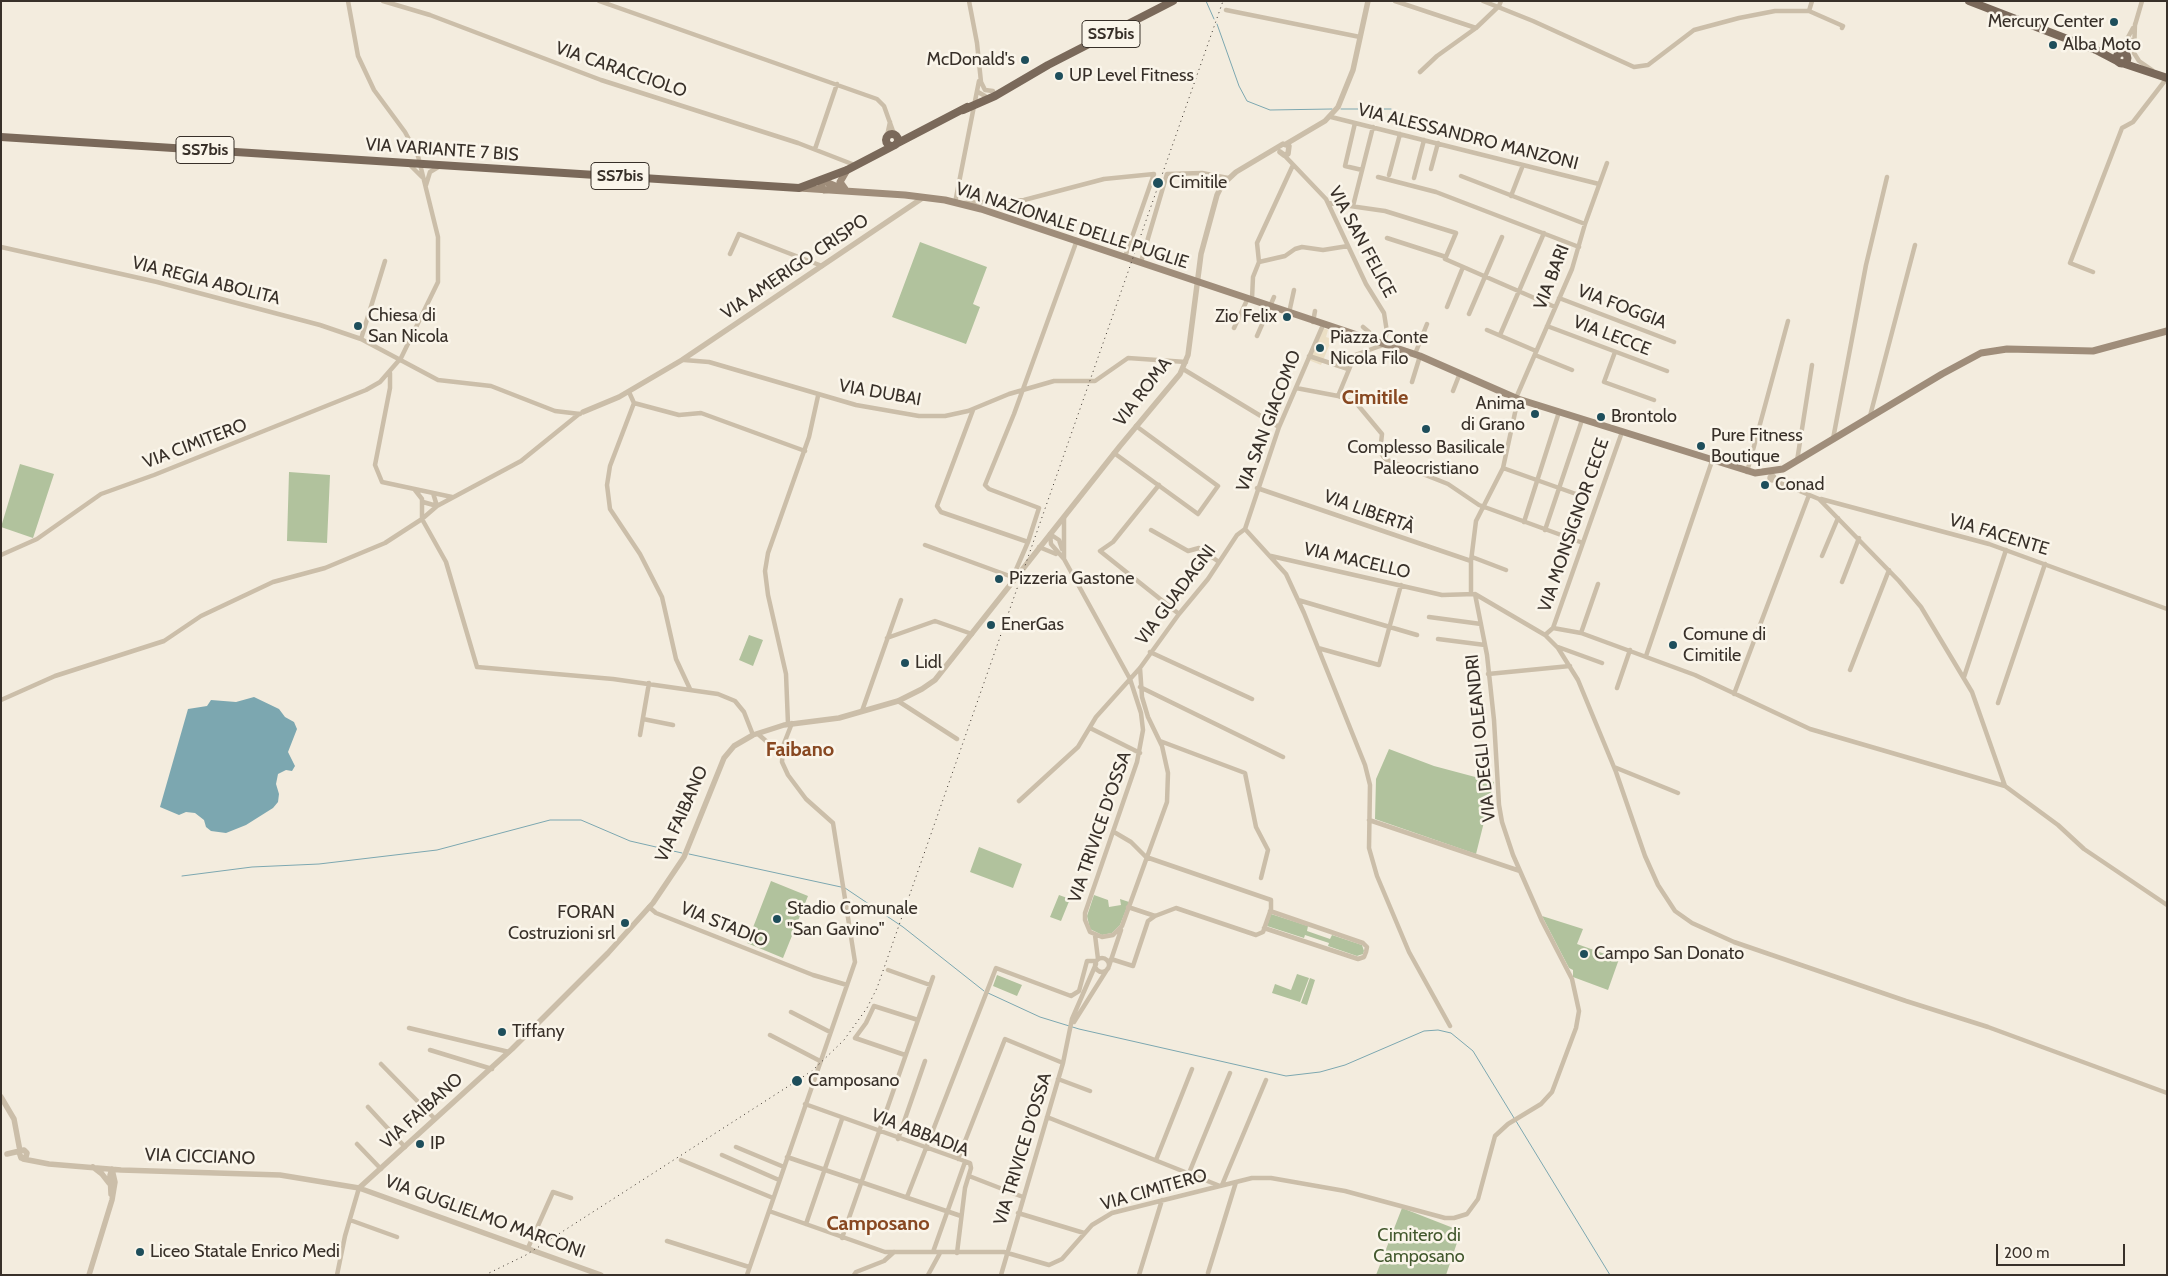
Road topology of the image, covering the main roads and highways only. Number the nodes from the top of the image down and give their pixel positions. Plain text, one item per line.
1 (1174, 1) edge
2 (1969, 1) edge
3 (1048, 65) junction
4 (2164, 77) edge
5 (1003, 90) junction
6 (982, 94) junction
7 (975, 104) junction
8 (912, 134) junction
9 (891, 136) junction
10 (1, 137) edge
11 (894, 145) junction
12 (874, 154) junction
13 (849, 167) junction
14 (821, 180) junction
15 (800, 188) junction
16 (824, 190) junction
17 (848, 191) junction
18 (2167, 331) edge

1 - 3 main road, VIA VARIANTE 7 BIS / SS7bis
2 - 4 main road
3 - 5 main road, VIA VARIANTE 7 BIS / SS7bis
3 - 6 main road, VIA VARIANTE 7 BIS / SS7bis
5 - 6 main road, VIA VARIANTE 7 BIS / SS7bis
5 - 7 main road, VIA VARIANTE 7 BIS / SS7bis
6 - 7 main road, VIA VARIANTE 7 BIS / SS7bis
7 - 8 main road, VIA VARIANTE 7 BIS / SS7bis
8 - 9 main road, VIA VARIANTE 7 BIS / SS7bis
8 - 11 main road, VIA VARIANTE 7 BIS / SS7bis
9 - 11 main road
9 - 11 main road
9 - 12 main road, VIA VARIANTE 7 BIS / SS7bis
10 - 15 main road, VIA VARIANTE 7 BIS / SS7bis
11 - 12 main road, VIA VARIANTE 7 BIS / SS7bis
12 - 13 main road, VIA VARIANTE 7 BIS / SS7bis
13 - 14 main road, VIA VARIANTE 7 BIS / SS7bis
13 - 17 main road
14 - 15 main road, VIA VARIANTE 7 BIS / SS7bis
14 - 16 main road
14 - 17 main road, VIA NAZIONALE DELLE PUGLIE
15 - 16 main road, VIA NAZIONALE DELLE PUGLIE
16 - 17 main road, VIA NAZIONALE DELLE PUGLIE
17 - 18 main road, VIA NAZIONALE DELLE PUGLIE

